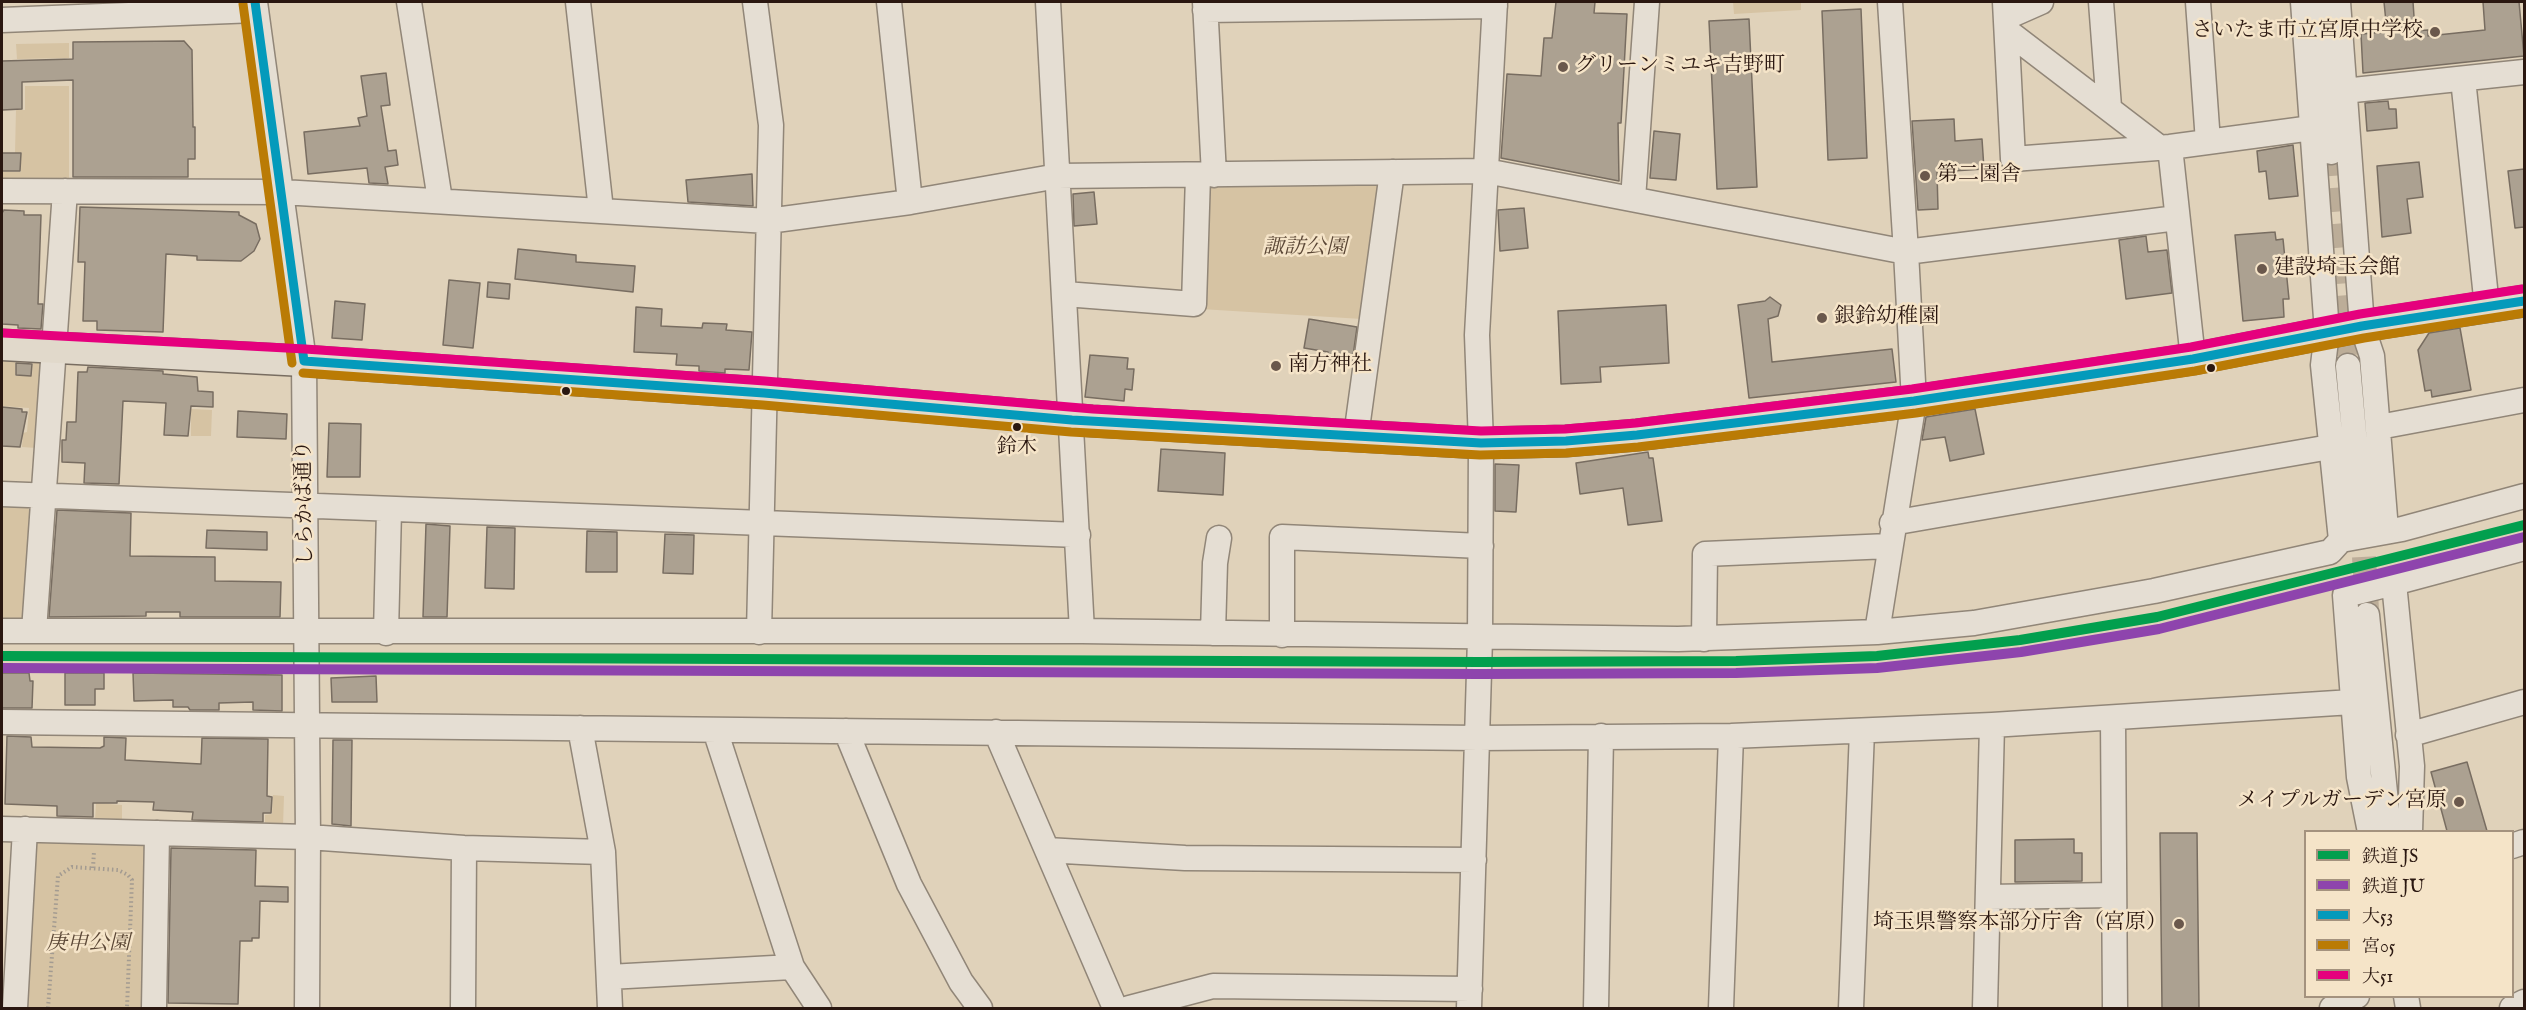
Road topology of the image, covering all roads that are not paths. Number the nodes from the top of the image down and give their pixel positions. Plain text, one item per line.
1 (409, 2) edge
2 (578, 2) edge
3 (755, 2) edge
4 (889, 2) edge
5 (1047, 2) edge
6 (1647, 2) edge
7 (1890, 2) edge
8 (2041, 2) edge
9 (2101, 2) edge
10 (2198, 2) edge
11 (2302, 2) edge
12 (2320, 2) edge
13 (2337, 2) edge
14 (1495, 4) edge
15 (256, 6) edge
16 (1205, 6) edge
17 (2006, 16) edge
18 (2, 20) edge
19 (2524, 72) edge
20 (2463, 79) junction
21 (2344, 91) junction
22 (2109, 107) junction
23 (2312, 128) junction
24 (2208, 142) junction
25 (2165, 148) junction
26 (2331, 152) tunnel mouth
27 (1486, 171) junction
28 (1392, 172) junction
29 (1206, 175) junction
30 (1058, 176) junction
31 (2, 191) edge
32 (65, 191) junction
33 (282, 192) junction
34 (1633, 199) junction
35 (440, 200) junction
36 (910, 202) junction
37 (601, 210) junction
38 (2177, 218) junction
39 (2354, 218) junction
40 (2319, 221) junction
41 (768, 222) junction
42 (1906, 252) junction
43 (1065, 294) junction
44 (2524, 301) edge
45 (2487, 307) junction
46 (2362, 326) junction
47 (2327, 332) junction
48 (2, 345) edge
49 (54, 346) junction
50 (2193, 359) junction
51 (304, 361) junction
52 (2348, 366) tunnel mouth
53 (764, 393) junction
54 (2524, 400) edge
55 (1914, 401) junction
56 (1072, 420) junction
57 (2379, 427) junction
58 (1356, 436) junction
59 (1481, 443) junction
60 (2330, 447) junction
61 (2, 494) edge
62 (44, 495) junction
63 (2524, 496) edge
64 (306, 507) junction
65 (389, 510) junction
66 (2362, 521) tunnel mouth
67 (761, 523) junction
68 (2386, 530) junction
69 (1891, 535) junction
70 (1078, 536) junction
71 (1219, 538) dead end
72 (2341, 540) junction
73 (1481, 546) junction
74 (2524, 548) edge
75 (2394, 583) junction
76 (2367, 615) tunnel mouth
77 (2, 631) edge
78 (34, 631) junction
79 (1082, 631) junction
80 (307, 632) junction
81 (1877, 632) junction
82 (386, 633) junction
83 (759, 633) junction
84 (1213, 633) junction
85 (1281, 635) junction
86 (1480, 638) junction
87 (1704, 639) junction
88 (2352, 702) junction
89 (2524, 702) edge
90 (2113, 719) junction
91 (2, 722) edge
92 (308, 724) junction
93 (1992, 726) junction
94 (580, 728) junction
95 (715, 730) junction
96 (1862, 730) junction
97 (846, 731) junction
98 (996, 732) junction
99 (2408, 735) junction
100 (1601, 736) junction
101 (1731, 736) junction
102 (1478, 738) junction
103 (2, 828) edge
104 (25, 830) junction
105 (2370, 830) edge
106 (2389, 830) edge
107 (2410, 830) edge
108 (157, 833) junction
109 (309, 837) junction
110 (464, 848) junction
111 (1047, 850) junction
112 (603, 852) junction
113 (1474, 860) junction
114 (2114, 895) junction
115 (1988, 897) junction
116 (792, 967) junction
117 (609, 978) junction
118 (2353, 998) edge
119 (1470, 999) edge
120 (2524, 1002) edge
121 (15, 1008) edge
122 (154, 1008) edge
123 (307, 1008) edge
124 (463, 1008) edge
125 (610, 1008) edge
126 (819, 1008) edge
127 (980, 1008) edge
128 (1115, 1008) edge
129 (1129, 1008) edge
130 (1596, 1008) edge
131 (1721, 1008) edge
132 (1851, 1008) edge
133 (1985, 1008) edge
134 (2115, 1008) edge
135 (2332, 1008) edge
136 (2512, 1008) edge

1 - 35 street
2 - 37 street
3 - 41 street
4 - 36 street
5 - 30 street
6 - 34 street
7 - 42 street
8 - 17 street
9 - 22 street
10 - 24 street
11 - 23 street
12 - 26 street
13 - 21 street
14 - 16 street
14 - 27 street
15 - 18 street
15 - 33 street, しらかば通り
16 - 29 street
17 - 22 street
17 - 25 street
19 - 20 street
20 - 21 street
20 - 45 street
21 - 39 street
22 - 25 street
23 - 24 street
23 - 40 street
24 - 25 street
25 - 38 street
27 - 28 street
27 - 34 street
27 - 59 street
28 - 29 street
28 - 58 street
29 - 30 street
29 - 43 street
30 - 36 street
30 - 43 street
31 - 32 street
32 - 33 street
32 - 49 street
33 - 35 street
33 - 51 street, しらかば通り
34 - 42 street
35 - 37 street
36 - 41 street
37 - 41 street
38 - 42 street
38 - 50 street
39 - 40 street
39 - 46 street
40 - 47 street
41 - 53 street
42 - 55 street
43 - 56 street
44 - 45 main road
45 - 46 main road
46 - 47 main road
46 - 57 street
47 - 50 main road
47 - 60 street
48 - 49 main road
49 - 51 main road
49 - 62 street
50 - 55 main road
51 - 53 main road
51 - 64 street, しらかば通り
52 - 66 street
53 - 56 main road
53 - 67 street
54 - 57 street
55 - 59 main road
55 - 69 street
56 - 58 main road
56 - 70 street
57 - 68 street
58 - 59 main road
59 - 73 street
60 - 69 street
60 - 72 street
61 - 62 street
62 - 64 street
62 - 78 street
63 - 68 street
64 - 65 street
64 - 80 street, しらかば通り
65 - 67 street
65 - 82 street
67 - 70 street
67 - 83 street
68 - 72 street
69 - 81 street
69 - 87 street
70 - 79 street
71 - 84 street
72 - 81 street
73 - 85 street
73 - 86 street
74 - 75 street
75 - 88 street
75 - 99 street
76 - 106 street
77 - 78 street
78 - 80 street
79 - 83 street
79 - 84 street
80 - 82 street
80 - 92 street, しらかば通り
81 - 87 street
82 - 83 street
84 - 85 street
85 - 86 street
86 - 87 street
86 - 102 street
88 - 90 street
88 - 105 street
89 - 99 street
90 - 93 street
90 - 114 street
91 - 92 street
92 - 94 street
92 - 109 street, しらかば通り
93 - 96 street
93 - 115 street
94 - 95 street
94 - 112 street
95 - 97 street
95 - 116 street
96 - 101 street
96 - 132 street
97 - 98 street
97 - 127 street
98 - 102 street
98 - 111 street
99 - 107 street
100 - 101 street
100 - 102 street
100 - 130 street
101 - 131 street
102 - 113 street
103 - 104 street
104 - 108 street
104 - 121 street
108 - 109 street
108 - 122 street
109 - 110 street
109 - 123 street, しらかば通り
110 - 112 street
110 - 124 street
111 - 113 street
111 - 128 street
112 - 117 street
113 - 119 street
114 - 115 street
114 - 134 street
115 - 133 street
116 - 117 street
116 - 126 street
117 - 125 street
118 - 135 street
119 - 129 street
120 - 136 street

